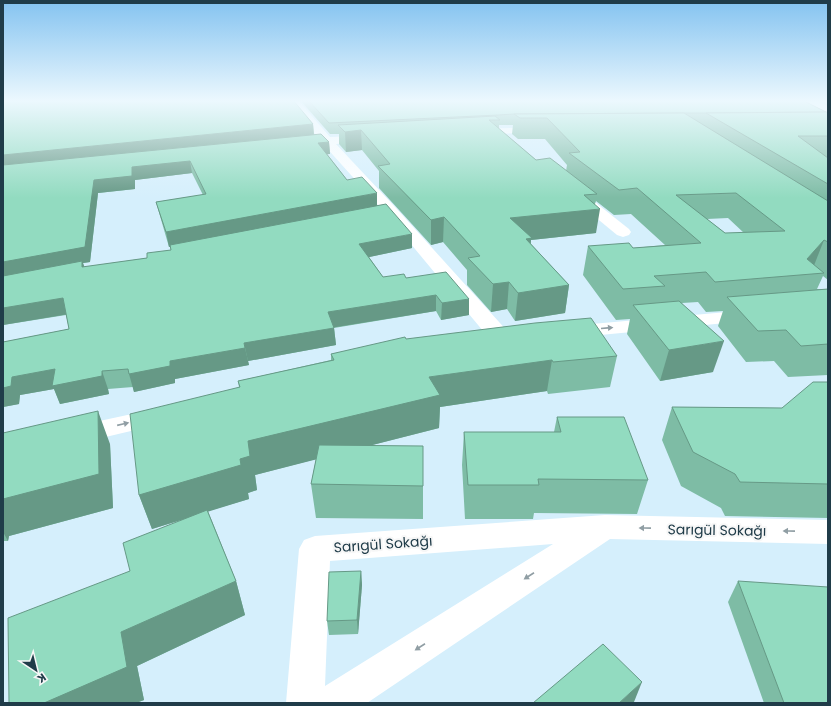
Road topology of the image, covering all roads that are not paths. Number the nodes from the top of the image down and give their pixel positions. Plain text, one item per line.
1 (320, 133) edge
2 (501, 133) edge
3 (380, 137) edge
4 (326, 140) junction
5 (286, 144) edge
6 (515, 145) edge
7 (563, 184) edge
8 (623, 232) dead end
9 (774, 314) edge
10 (548, 334) edge
11 (524, 336) edge
12 (501, 338) junction
13 (478, 343) edge
14 (182, 411) edge
15 (58, 439) edge
16 (605, 527) junction
17 (828, 532) edge
18 (305, 703) edge
19 (333, 703) edge

1 - 4 street
2 - 6 street
3 - 4 street
4 - 5 street
4 - 12 street
7 - 8 street
10 -> 9 street
11 - 12 street
12 - 13 street
15 -> 14 street
17 -> 16 street, Sarıgül Sokağı
16 - 18 street, Sarıgül Sokağı
16 -> 19 street

